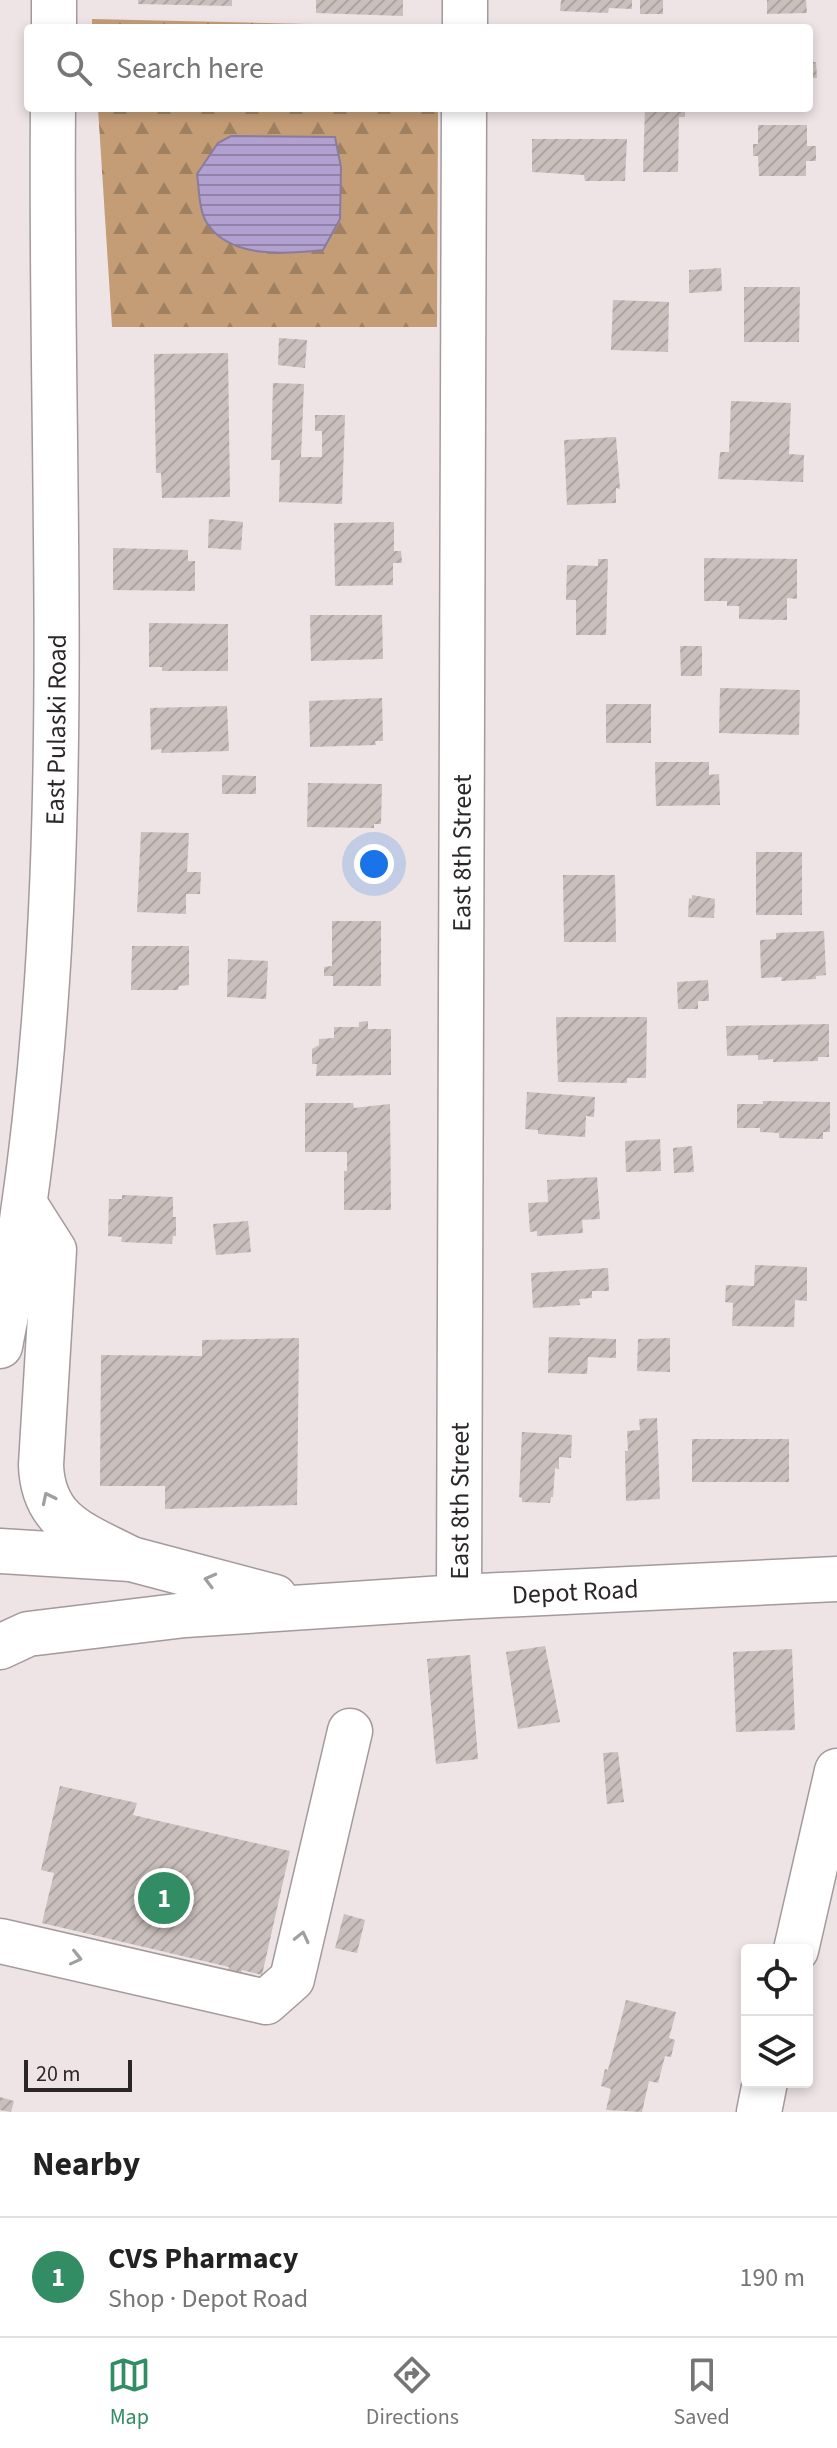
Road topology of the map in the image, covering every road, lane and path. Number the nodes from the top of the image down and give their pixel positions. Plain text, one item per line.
1 (54, 0) edge
2 (465, 0) edge
3 (54, 24) edge
4 (465, 24) edge
5 (53, 112) edge
6 (464, 112) edge
7 (19, 1179) edge
8 (2, 1325) edge
9 (0, 1551) edge
10 (131, 1559) junction
11 (837, 1579) edge
12 (459, 1597) junction
13 (312, 1606) junction
14 (0, 1647) edge
15 (350, 1731) dead end
16 (837, 1771) edge
17 (0, 1941) edge
18 (797, 1944) edge
19 (764, 2088) edge
20 (759, 2112) edge

1 - 3 street
2 - 4 street
5 - 7 street, East Pulaski Road
6 - 12 street, East 8th Street
7 - 8 street, East Pulaski Road
10 -> 7 street
9 - 10 street, Depot Road
13 -> 10 street, Depot Road
11 - 12 street, Depot Road
12 - 13 street, Depot Road
13 - 14 street, Depot Road
17 -> 15 street
16 - 18 street
19 - 20 street

